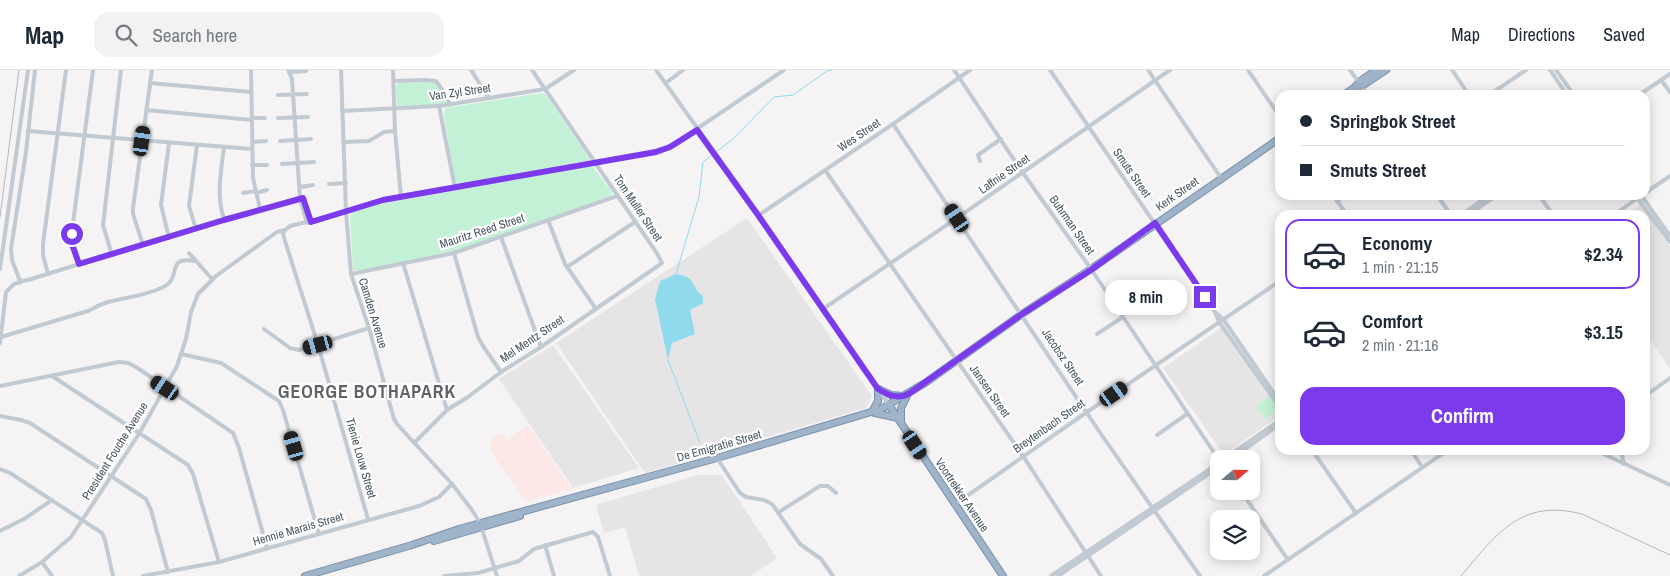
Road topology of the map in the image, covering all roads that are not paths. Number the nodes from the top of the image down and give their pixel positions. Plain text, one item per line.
1 (28, 70) edge
2 (35, 70) edge
3 (66, 70) edge
4 (93, 70) edge
5 (121, 70) edge
6 (152, 70) edge
7 (251, 70) edge
8 (341, 70) edge
9 (393, 70) edge
10 (471, 70) edge
11 (532, 70) edge
12 (574, 70) edge
13 (656, 70) edge
14 (683, 70) edge
15 (784, 70) edge
16 (954, 70) edge
17 (970, 70) edge
18 (1050, 70) edge
19 (1148, 70) edge
20 (1170, 70) edge
21 (1248, 70) edge
22 (1350, 70) edge
23 (1376, 70) edge
24 (1386, 70) edge
25 (1452, 70) edge
26 (1526, 70) edge
27 (1550, 70) edge
28 (1556, 70) edge
29 (289, 71) edge
30 (306, 71) edge
31 (1670, 74) edge
32 (959, 77) junction
33 (1155, 80) junction
34 (1661, 80) junction
35 (394, 82) junction
36 (150, 83) junction
37 (666, 84) junction
38 (1358, 85) junction
39 (545, 89) junction
40 (1351, 90) edge
41 (1363, 90) edge
42 (1466, 90) edge
43 (1496, 90) edge
44 (1564, 90) edge
45 (1570, 90) edge
46 (1646, 90) edge
47 (251, 92) junction
48 (1670, 92) edge
49 (307, 94) dead end
50 (278, 95) dead end
51 (293, 95) junction
52 (489, 98) junction
53 (450, 104) junction
54 (439, 106) junction
55 (394, 108) junction
56 (146, 110) junction
57 (1275, 110) edge
58 (342, 111) junction
59 (295, 117) junction
60 (308, 117) dead end
61 (265, 118) dead end
62 (278, 118) dead end
63 (252, 119) junction
64 (893, 124) junction
65 (1088, 126) junction
66 (697, 130) junction
67 (28, 131) junction
68 (395, 131) junction
69 (56, 134) junction
70 (84, 136) junction
71 (113, 139) junction
72 (311, 139) dead end
73 (1001, 139) junction
74 (296, 140) junction
75 (142, 141) junction
76 (266, 141) dead end
77 (1275, 141) edge
78 (252, 142) junction
79 (280, 142) dead end
80 (343, 142) junction
81 (169, 143) junction
82 (197, 146) junction
83 (224, 147) junction
84 (252, 149) junction
85 (980, 161) dead end
86 (314, 162) dead end
87 (298, 163) junction
88 (596, 163) junction
89 (282, 164) dead end
90 (252, 165) junction
91 (267, 165) dead end
92 (825, 170) junction
93 (1023, 173) junction
94 (1670, 176) edge
95 (1221, 178) junction
96 (346, 183) junction
97 (329, 184) dead end
98 (313, 185) dead end
99 (455, 188) junction
100 (300, 189) junction
101 (267, 190) dead end
102 (1650, 190) edge
103 (255, 192) junction
104 (243, 193) dead end
105 (617, 196) junction
106 (401, 197) junction
107 (302, 198) junction
108 (1483, 200) edge
109 (1490, 200) edge
110 (1634, 200) edge
111 (1642, 200) edge
112 (1337, 201) edge
113 (260, 209) junction
114 (1343, 210) edge
115 (1468, 210) edge
116 (1475, 210) edge
117 (1621, 210) edge
118 (1650, 210) edge
119 (1650, 210) edge
120 (346, 212) junction
121 (1650, 212) edge
122 (758, 215) junction
123 (957, 218) junction
124 (224, 220) junction
125 (548, 220) junction
126 (309, 222) junction
127 (635, 222) junction
128 (1155, 223) junction
129 (196, 229) junction
130 (285, 230) junction
131 (1670, 236) edge
132 (501, 237) junction
133 (169, 238) junction
134 (1670, 242) edge
135 (143, 245) junction
136 (189, 253) dead end
137 (454, 253) junction
138 (112, 255) junction
139 (660, 257) joint
140 (196, 261) junction
141 (403, 263) junction
142 (79, 264) junction
143 (890, 264) junction
144 (567, 267) junction
145 (0, 269) edge
146 (1091, 270) junction
147 (48, 274) junction
148 (351, 274) junction
149 (212, 279) junction
150 (22, 281) junction
151 (1275, 284) edge
152 (596, 309) junction
153 (823, 309) junction
154 (1022, 314) junction
155 (1123, 317) junction
156 (1221, 321) junction
157 (369, 328) junction
158 (264, 329) dead end
159 (1097, 334) dead end
160 (1, 337) edge
161 (0, 343) edge
162 (318, 345) junction
163 (541, 347) junction
164 (181, 354) junction
165 (957, 361) junction
166 (1155, 366) junction
167 (501, 372) junction
168 (52, 376) junction
169 (1670, 378) edge
170 (0, 386) edge
171 (165, 388) junction
172 (878, 389) junction
173 (1650, 392) edge
174 (907, 394) junction
175 (1275, 395) edge
176 (1275, 401) edge
177 (890, 406) junction
178 (447, 410) junction
179 (1087, 412) junction
180 (872, 413) junction
181 (1187, 414) junction
182 (0, 416) edge
183 (900, 421) junction
184 (1275, 423) edge
185 (1275, 428) edge
186 (139, 434) junction
187 (1157, 435) dead end
188 (414, 443) junction
189 (1212, 450) edge
190 (1237, 450) edge
191 (1243, 450) edge
192 (1315, 455) edge
193 (1414, 455) edge
194 (1440, 455) edge
195 (1605, 455) edge
196 (1622, 455) edge
197 (1023, 456) junction
198 (717, 458) junction
199 (1624, 464) junction
200 (1210, 467) edge
201 (1422, 467) junction
202 (0, 469) edge
203 (1210, 473) edge
204 (111, 476) junction
205 (452, 484) junction
206 (1670, 485) edge
207 (836, 493) dead end
208 (52, 500) junction
209 (1247, 500) edge
210 (954, 505) junction
211 (1153, 508) junction
212 (779, 512) junction
213 (1356, 513) junction
214 (368, 519) junction
215 (83, 520) junction
216 (481, 526) junction
217 (0, 531) edge
218 (319, 534) junction
219 (545, 545) junction
220 (267, 548) junction
221 (1086, 554) junction
222 (1288, 560) junction
223 (42, 562) junction
224 (219, 562) junction
225 (494, 568) junction
226 (168, 572) junction
227 (19, 576) edge
228 (52, 576) edge
229 (113, 576) edge
230 (143, 576) edge
231 (305, 576) edge
232 (444, 576) edge
233 (497, 576) edge
234 (554, 576) edge
235 (610, 576) edge
236 (833, 576) edge
237 (1003, 576) edge
238 (1051, 576) edge
239 (1058, 576) edge
240 (1101, 576) edge
241 (1200, 576) edge
242 (1264, 576) edge

1 - 145 street
2 - 67 street
3 - 69 street
4 - 70 street
5 - 71 street
6 - 36 street
7 - 47 street
8 - 58 street, Camden Avenue
9 - 35 street
10 - 52 street
11 - 39 street, Tom Muller Street
12 - 39 street, Van Zyl Street
13 - 37 street, Voortrekker Avenue
14 - 37 street
15 - 66 street, President Fouche Avenue
16 - 32 street, Buhrman Street
17 - 32 street, Wes Street
18 - 65 street, Smuts Street
19 - 33 street
20 - 33 street, Laffnie Street
21 - 57 street
22 - 38 street
23 - 38 highway
24 - 38 highway
25 - 42 street
26 - 43 street
27 - 44 street
28 - 45 street
29 - 30 street
29 - 51 street
31 - 34 street
32 - 64 street, Wes Street
32 - 73 street, Buhrman Street
33 - 65 street, Laffnie Street
33 - 95 street
34 - 46 street
34 - 48 street
35 - 53 street
35 - 55 street
36 - 47 street
36 - 56 street
37 - 66 street, Voortrekker Avenue
38 - 40 highway
38 - 41 street
39 - 52 street, Van Zyl Street
39 - 88 street, Tom Muller Street
47 - 63 street
49 - 51 street
50 - 51 street
51 - 59 street
52 - 53 street, Van Zyl Street
53 - 54 street, Van Zyl Street
54 - 55 street, Van Zyl Street
54 - 99 street
55 - 58 street, Van Zyl Street
55 - 68 street
56 - 63 street
56 - 75 street
58 - 80 street, Camden Avenue
59 - 60 street
59 - 62 street
59 - 74 street
61 - 63 street
63 - 78 street
64 - 92 street, Wes Street
64 - 123 street, Jacobsz Street
65 - 93 street, Laffnie Street
65 - 128 street, Smuts Street
66 - 88 street, President Fouche Avenue
66 - 122 street, Voortrekker Avenue
67 - 69 street
67 - 150 street
68 - 80 street
68 - 106 street
69 - 70 street
69 - 147 street
70 - 71 street
70 - 142 street
71 - 75 street
71 - 138 street
72 - 74 street
73 - 85 street
73 - 93 street, Buhrman Street
74 - 79 street
74 - 87 street
75 - 81 street
75 - 135 street
76 - 78 street
77 - 95 highway, Kerk Street
78 - 84 street
80 - 96 street, Camden Avenue
81 - 82 street
81 - 133 street
82 - 83 street
82 - 129 street
83 - 84 street
83 - 124 street
84 - 90 street
86 - 87 street
87 - 89 street
87 - 100 street
88 - 99 street, President Fouche Avenue
88 - 105 street, Tom Muller Street
90 - 91 street
90 - 103 street
92 - 122 street, Wes Street
92 - 143 street, Jansen Street
93 - 123 street, Laffnie Street
93 - 146 street, Buhrman Street
94 - 102 street
95 - 128 highway, Kerk Street
96 - 97 street
96 - 120 street, Camden Avenue
98 - 100 street
99 - 106 street, President Fouche Avenue
100 - 107 street
101 - 103 street
103 - 104 street
103 - 113 street
105 - 125 street, Mauritz Reed Street
105 - 127 street, Tom Muller Street
106 - 120 street, President Fouche Avenue
107 - 113 street
107 - 126 street
108 - 115 street
109 - 116 street
110 - 117 street
111 - 118 street
112 - 114 street
113 - 124 street
119 - 131 street
120 - 126 street, President Fouche Avenue
120 - 148 street, Camden Avenue
121 - 134 street
122 - 153 street, Voortrekker Avenue
123 - 143 street, Laffnie Street
123 - 154 street, Jacobsz Street
124 - 129 street
125 - 132 street, Mauritz Reed Street
125 - 144 street
126 - 130 street, President Fouche Avenue
127 - 139 street, Tom Muller Street
127 - 144 street
128 - 146 highway, Kerk Street
128 - 156 street, Smuts Street
129 - 133 street
130 - 149 street, President Fouche Avenue
130 - 162 street, Tienie Louw Street
132 - 137 street, Mauritz Reed Street
132 - 163 street
133 - 135 street
135 - 138 street
136 - 140 street
137 - 141 street, Mauritz Reed Street
137 - 167 street
138 - 142 street
139 - 152 street, Mel Mentz Street
140 - 149 street
140 - 160 street
141 - 148 street, Mauritz Reed Street
141 - 178 street
142 - 147 street
143 - 153 street, Laffnie Street
143 - 165 street, Jansen Street
144 - 152 street
146 - 154 highway, Kerk Street
146 - 155 street, Buhrman Street
147 - 150 street
148 - 157 street, Camden Avenue
149 - 164 street, President Fouche Avenue
150 - 160 street
151 - 156 street, Breytenbach Street
152 - 163 street, Mel Mentz Street
153 - 172 street, Voortrekker Avenue
154 - 165 highway, Kerk Street
154 - 179 street, Jacobsz Street
155 - 159 street
155 - 166 street, Buhrman Street
156 - 166 street, Breytenbach Street
156 - 175 street, Smuts Street
156 - 176 street, Smuts Street
157 - 162 street
157 - 188 street, Camden Avenue
158 - 162 street
160 - 161 street
162 - 214 street, Tienie Louw Street
163 - 167 street, Mel Mentz Street
164 - 171 street, President Fouche Avenue
164 - 218 street
165 - 174 highway, Kerk Street
165 - 197 street, Jansen Street
166 - 179 street, Breytenbach Street
166 - 181 street, Buhrman Street
167 - 178 street, Mel Mentz Street
168 - 170 street
168 - 171 street
168 - 186 street
169 - 173 street
171 - 186 street, President Fouche Avenue
171 - 220 street
172 - 174 highway
172 - 177 street, Voortrekker Avenue
172 - 180 highway
174 - 177 highway, Kerk Street
174 - 183 highway
177 - 180 highway, De Emigratie Street
177 - 183 highway, Voortrekker Avenue
178 - 188 street, Mel Mentz Street
179 - 197 street, Breytenbach Street
179 - 211 street, Jacobsz Street
180 - 183 highway
180 - 198 highway, De Emigratie Street
181 - 187 street
181 - 189 street, Buhrman Street
182 - 204 street
183 - 210 highway, Voortrekker Avenue
184 - 190 street
185 - 191 street
186 - 204 street, President Fouche Avenue
186 - 224 street
188 - 205 street, Camden Avenue
192 - 213 street
193 - 201 street
194 - 201 street
195 - 199 street
196 - 199 street
197 - 210 street, Breytenbach Street
197 - 221 street, Jansen Street
198 - 212 street
198 - 216 highway, De Emigratie Street
199 - 206 street
200 - 211 street
201 - 213 street
202 - 208 street
203 - 211 street
204 - 215 street, President Fouche Avenue
204 - 226 street
205 - 214 street, Hennie Marais Street
205 - 216 street, Camden Avenue
207 - 212 street
208 - 215 street
208 - 217 street
209 - 222 street
210 - 237 highway, Voortrekker Avenue
211 - 221 street
211 - 241 street, Jacobsz Street
212 - 236 street
213 - 222 street
214 - 218 street, Hennie Marais Street
215 - 223 street, President Fouche Avenue
215 - 229 street
216 - 225 street, Camden Avenue
216 - 231 highway, De Emigratie Street
218 - 220 street, Hennie Marais Street
219 - 225 street
219 - 234 street
219 - 235 street
220 - 224 street, Hennie Marais Street
221 - 238 street
221 - 239 street
221 - 240 street, Jansen Street
222 - 242 street
223 - 227 street, President Fouche Avenue
223 - 228 street
224 - 226 street, Hennie Marais Street
225 - 232 street
225 - 233 street, Camden Avenue
226 - 230 street, Hennie Marais Street

